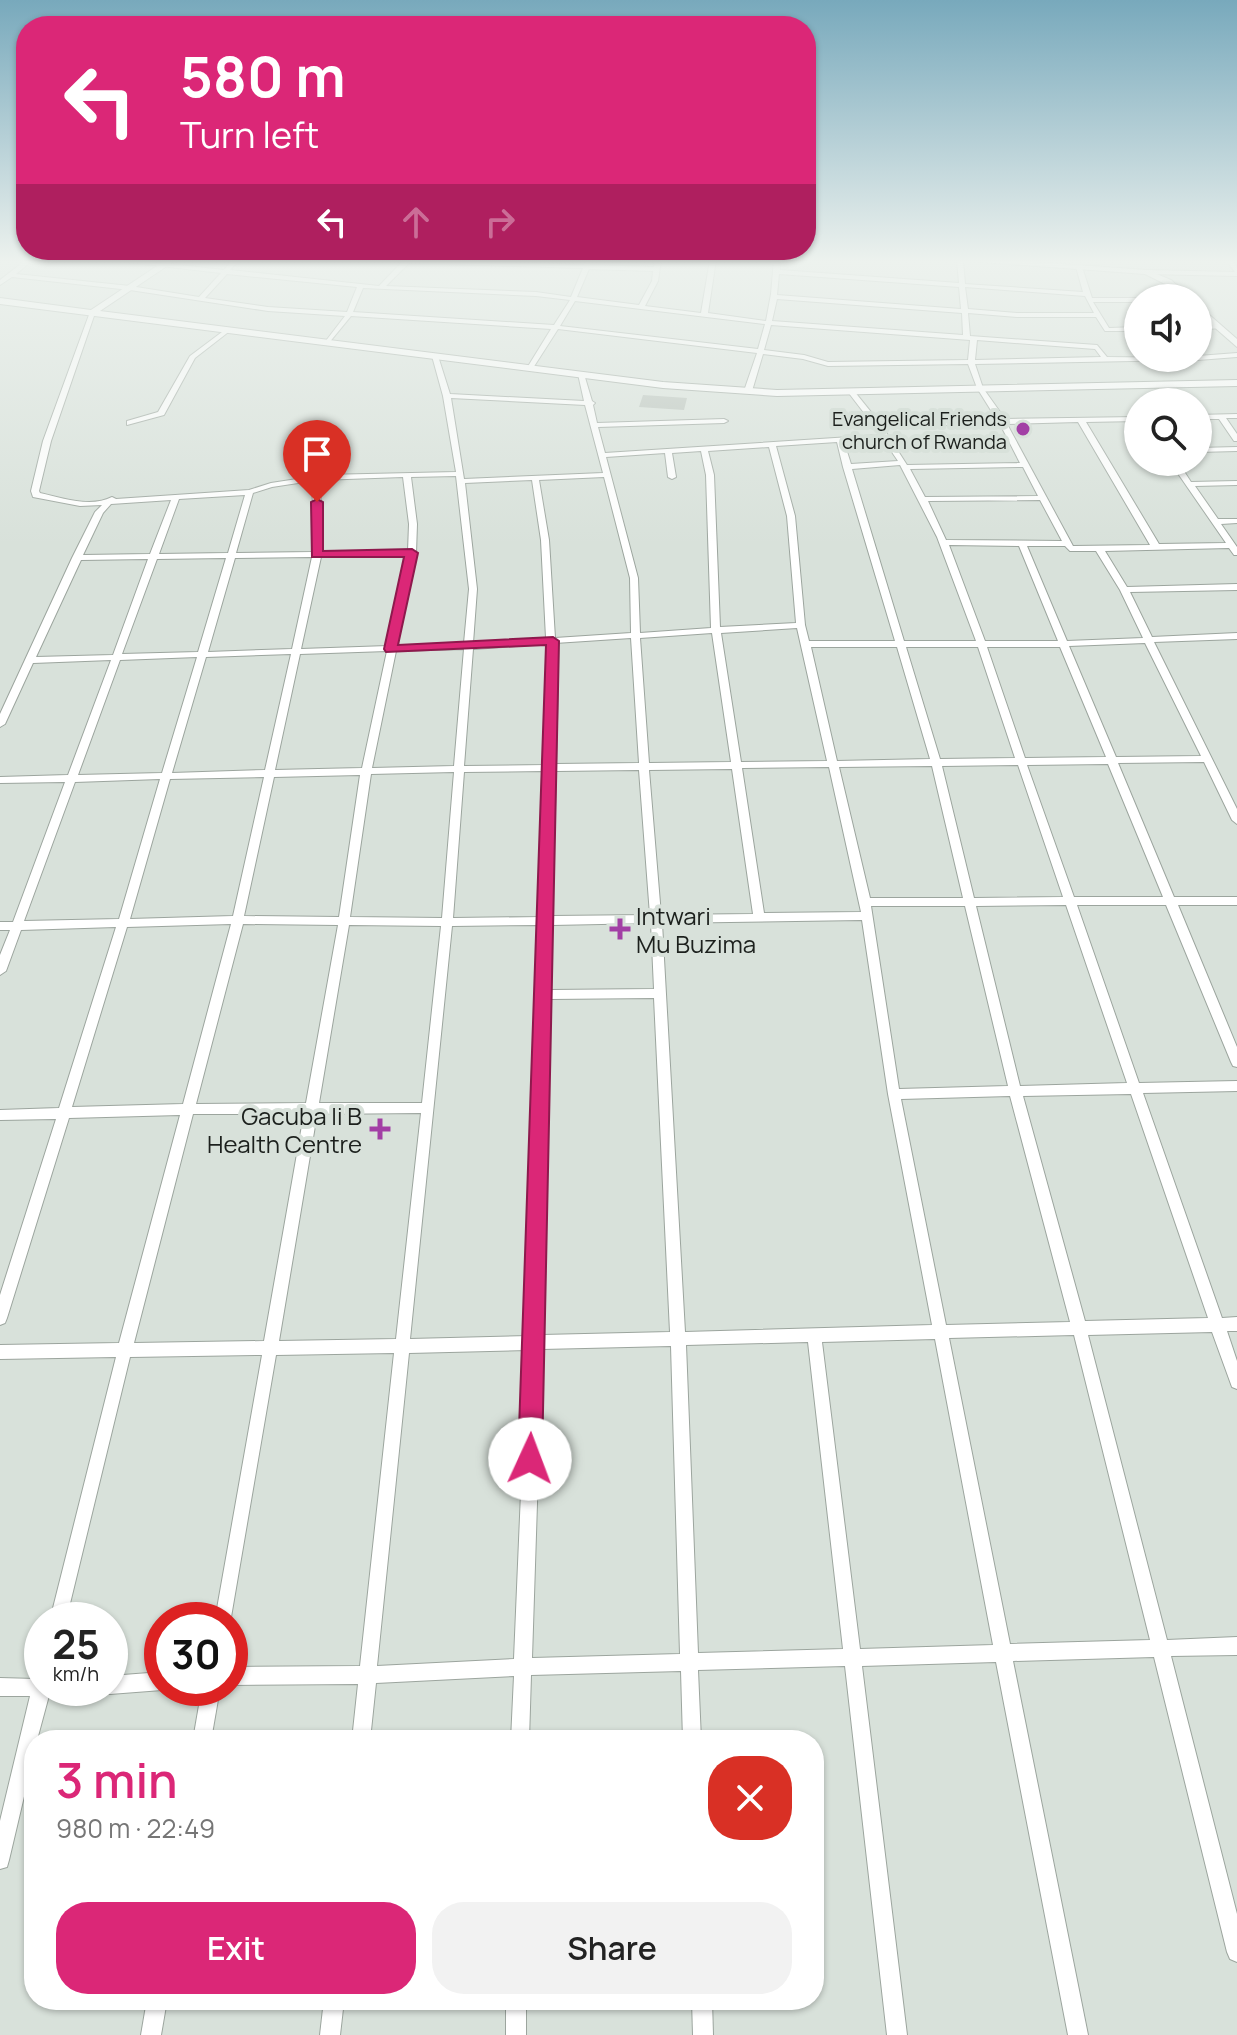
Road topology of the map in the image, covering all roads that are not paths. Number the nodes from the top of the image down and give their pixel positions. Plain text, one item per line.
1 (77, 355) edge
2 (195, 355) edge
3 (427, 355) edge
4 (538, 355) edge
5 (760, 355) edge
6 (789, 355) edge
7 (971, 355) edge
8 (1103, 355) edge
9 (1237, 355) edge
10 (435, 356) junction
11 (1212, 357) edge
12 (1106, 360) junction
13 (1124, 360) edge
14 (971, 363) junction
15 (530, 368) junction
16 (581, 374) junction
17 (1237, 383) edge
18 (980, 388) junction
19 (748, 391) junction
20 (852, 392) junction
21 (447, 396) junction
22 (591, 403) junction
23 (1237, 416) edge
24 (1212, 417) edge
25 (1221, 417) junction
26 (1080, 419) junction
27 (1124, 419) edge
28 (724, 421) dead end
29 (1002, 421) junction
30 (130, 423) dead end
31 (878, 424) junction
32 (594, 425) junction
33 (887, 437) junction
34 (1237, 439) edge
35 (840, 441) junction
36 (772, 445) junction
37 (704, 449) junction
38 (1237, 449) edge
39 (1212, 450) edge
40 (668, 451) junction
41 (602, 455) junction
42 (903, 465) junction
43 (1024, 465) junction
44 (847, 467) junction
45 (407, 475) junction
46 (607, 475) junction
47 (1184, 476) edge
48 (535, 477) junction
49 (672, 477) dead end
50 (461, 478) junction
51 (315, 480) junction
52 (1237, 483) edge
53 (1189, 484) junction
54 (250, 492) junction
55 (176, 496) junction
56 (1040, 498) junction
57 (112, 499) junction
58 (924, 499) junction
59 (80, 504) junction
60 (99, 512) junction
61 (1237, 521) edge
62 (1214, 522) junction
63 (946, 542) junction
64 (1022, 543) junction
65 (1066, 544) junction
66 (1156, 547) junction
67 (1234, 549) edge
68 (1100, 550) junction
69 (412, 553) junction
70 (317, 554) junction
71 (229, 557) junction
72 (76, 558) junction
73 (153, 558) junction
74 (1237, 587) edge
75 (1124, 590) junction
76 (801, 625) junction
77 (716, 631) junction
78 (635, 634) junction
79 (1235, 639) edge
80 (1148, 640) junction
81 (553, 641) junction
82 (982, 643) junction
83 (805, 644) junction
84 (901, 644) junction
85 (1063, 644) junction
86 (470, 646) junction
87 (390, 649) junction
88 (295, 652) junction
89 (202, 656) junction
90 (116, 658) junction
91 (30, 660) junction
92 (0, 724) edge
93 (1206, 759) junction
94 (1112, 760) junction
95 (1021, 761) junction
96 (936, 762) junction
97 (832, 764) junction
98 (736, 766) junction
99 (550, 768) junction
100 (645, 768) junction
101 (459, 769) junction
102 (366, 771) junction
103 (271, 774) junction
104 (166, 775) junction
105 (73, 779) junction
106 (0, 780) edge
107 (1232, 799) edge
108 (1237, 820) edge
109 (968, 901) junction
110 (1070, 901) junction
111 (1172, 901) junction
112 (1237, 901) edge
113 (866, 909) junction
114 (759, 917) junction
115 (656, 918) junction
116 (546, 919) junction
117 (238, 920) junction
118 (344, 921) junction
119 (447, 922) junction
120 (123, 923) junction
121 (17, 925) junction
122 (0, 926) edge
123 (0, 971) edge
124 (660, 993) junction
125 (544, 995) junction
126 (1237, 1062) edge
127 (1237, 1086) edge
128 (1135, 1088) junction
129 (1015, 1091) junction
130 (894, 1094) junction
131 (310, 1108) junction
132 (427, 1108) junction
133 (188, 1109) junction
134 (0, 1115) edge
135 (63, 1115) junction
136 (0, 1318) edge
137 (1217, 1324) junction
138 (1237, 1324) edge
139 (1080, 1330) junction
140 (940, 1332) junction
141 (814, 1335) junction
142 (678, 1337) junction
143 (535, 1340) junction
144 (271, 1346) junction
145 (402, 1346) junction
146 (125, 1349) junction
147 (0, 1352) edge
148 (1237, 1382) edge
149 (62, 1602) edge
150 (226, 1602) edge
151 (1237, 1646) edge
152 (1162, 1649) junction
153 (1003, 1654) junction
154 (852, 1658) junction
155 (690, 1663) junction
156 (521, 1667) junction
157 (368, 1675) junction
158 (248, 1676) edge
159 (24, 1686) edge
160 (0, 1687) edge
161 (37, 1706) edge
162 (208, 1706) edge
163 (31, 1730) edge
164 (204, 1730) edge
165 (362, 1730) edge
166 (520, 1730) edge
167 (692, 1730) edge
168 (24, 1761) edge
169 (0, 1860) edge
170 (1237, 1952) edge
171 (155, 2010) edge
172 (333, 2010) edge
173 (516, 2010) edge
174 (702, 2010) edge
175 (151, 2035) edge
176 (330, 2035) edge
177 (516, 2035) edge
178 (703, 2035) edge
179 (897, 2035) edge
180 (1078, 2035) edge

1 - 59 street
2 - 30 street
3 - 10 street
4 - 15 street
5 - 19 street
6 - 14 street
7 - 14 street
8 - 12 street
9 - 11 street
10 - 15 street
10 - 21 street
12 - 13 street
12 - 14 street
14 - 18 street
15 - 16 street
16 - 19 street
16 - 22 street
17 - 18 street
18 - 20 street
18 - 29 street
19 - 20 street
20 - 31 street
21 - 22 street
21 - 50 street
22 - 32 street
23 - 25 street
24 - 25 street
25 - 34 street
26 - 27 street
26 - 29 street
26 - 66 street
28 - 32 street
29 - 31 street
29 - 43 street
31 - 33 street
32 - 41 street
33 - 35 street
33 - 42 street
35 - 36 street
35 - 44 street
36 - 37 street
36 - 76 street
37 - 40 street
37 - 77 street
38 - 39 street
40 - 41 street
40 - 49 street
41 - 46 street
42 - 43 street
42 - 44 street
42 - 58 street
43 - 56 street
44 - 84 street
45 - 50 street
45 - 51 street
45 - 69 street
46 - 48 street
46 - 78 street
47 - 53 street
48 - 50 street
48 - 81 street
50 - 86 street
51 - 54 street
51 - 70 street
52 - 53 street
53 - 62 street
54 - 55 street
54 - 71 street
55 - 57 street
55 - 73 street
56 - 58 street
56 - 65 street
57 - 59 street
57 - 60 street
58 - 63 street
59 - 60 street
60 - 72 street
61 - 62 street
62 - 67 street
63 - 64 street
63 - 82 street
64 - 65 street
64 - 85 street
65 - 68 street
66 - 67 street
66 - 68 street
68 - 75 street
69 - 70 street
69 - 87 street
70 - 71 street
70 - 88 street
71 - 73 street
71 - 89 street
72 - 73 street
72 - 91 street
73 - 90 street
74 - 75 street
75 - 80 street
76 - 77 street
76 - 83 street
77 - 78 street
77 - 98 street
78 - 81 street
78 - 100 street
79 - 80 street
80 - 85 street
80 - 93 street
81 - 86 street
81 - 99 street
82 - 84 street
82 - 85 street
82 - 95 street
83 - 84 street
83 - 97 street
84 - 96 street
85 - 94 street
86 - 87 street
86 - 101 street
87 - 88 street
87 - 102 street
88 - 89 street
88 - 103 street
89 - 90 street
89 - 104 street
90 - 91 street
90 - 105 street
91 - 92 street
93 - 94 street
93 - 107 street
94 - 95 street
94 - 111 street
95 - 96 street
95 - 110 street
96 - 97 street
96 - 109 street
97 - 98 street
97 - 113 street
98 - 100 street
98 - 114 street
99 - 100 street
99 - 101 street
99 - 116 street
100 - 115 street
101 - 102 street
101 - 119 street
102 - 103 street
102 - 118 street
103 - 104 street
103 - 117 street
104 - 105 street
104 - 120 street
105 - 106 street
105 - 121 street
107 - 108 street
109 - 110 street
109 - 113 street
109 - 129 street
110 - 111 street
110 - 128 street
111 - 112 street
111 - 126 street
113 - 114 street
113 - 130 street
114 - 115 street
115 - 116 street
115 - 124 street
116 - 119 street
116 - 125 street
117 - 118 street
117 - 120 street
117 - 133 street
118 - 119 street
118 - 131 street
119 - 132 street
120 - 121 street
120 - 135 street
121 - 122 street
121 - 123 street
124 - 125 street
124 - 142 street
125 - 143 street
127 - 128 street
128 - 129 street
128 - 137 street
129 - 130 street
129 - 139 street
130 - 140 street
131 - 132 street
131 - 133 street
131 - 144 street
132 - 145 street
133 - 135 street
133 - 146 street
134 - 135 street
135 - 136 street
137 - 138 street
137 - 139 street
137 - 148 street
139 - 140 street
139 - 152 street
140 - 141 street
140 - 153 street
141 - 142 street
141 - 154 street
142 - 143 street
142 - 155 street
143 - 145 street
143 - 156 street
144 - 145 street
144 - 146 street
144 - 150 street
145 - 157 street
146 - 147 street
146 - 149 street
151 - 152 street
152 - 153 street
152 - 170 street
153 - 154 street
153 - 180 street
154 - 155 street
154 - 179 street
155 - 156 street
155 - 167 street
156 - 157 street
156 - 166 street
157 - 158 street
157 - 165 street
159 - 160 street
161 - 163 street
162 - 164 street
168 - 169 street
171 - 175 street
172 - 176 street
173 - 177 street
174 - 178 street

